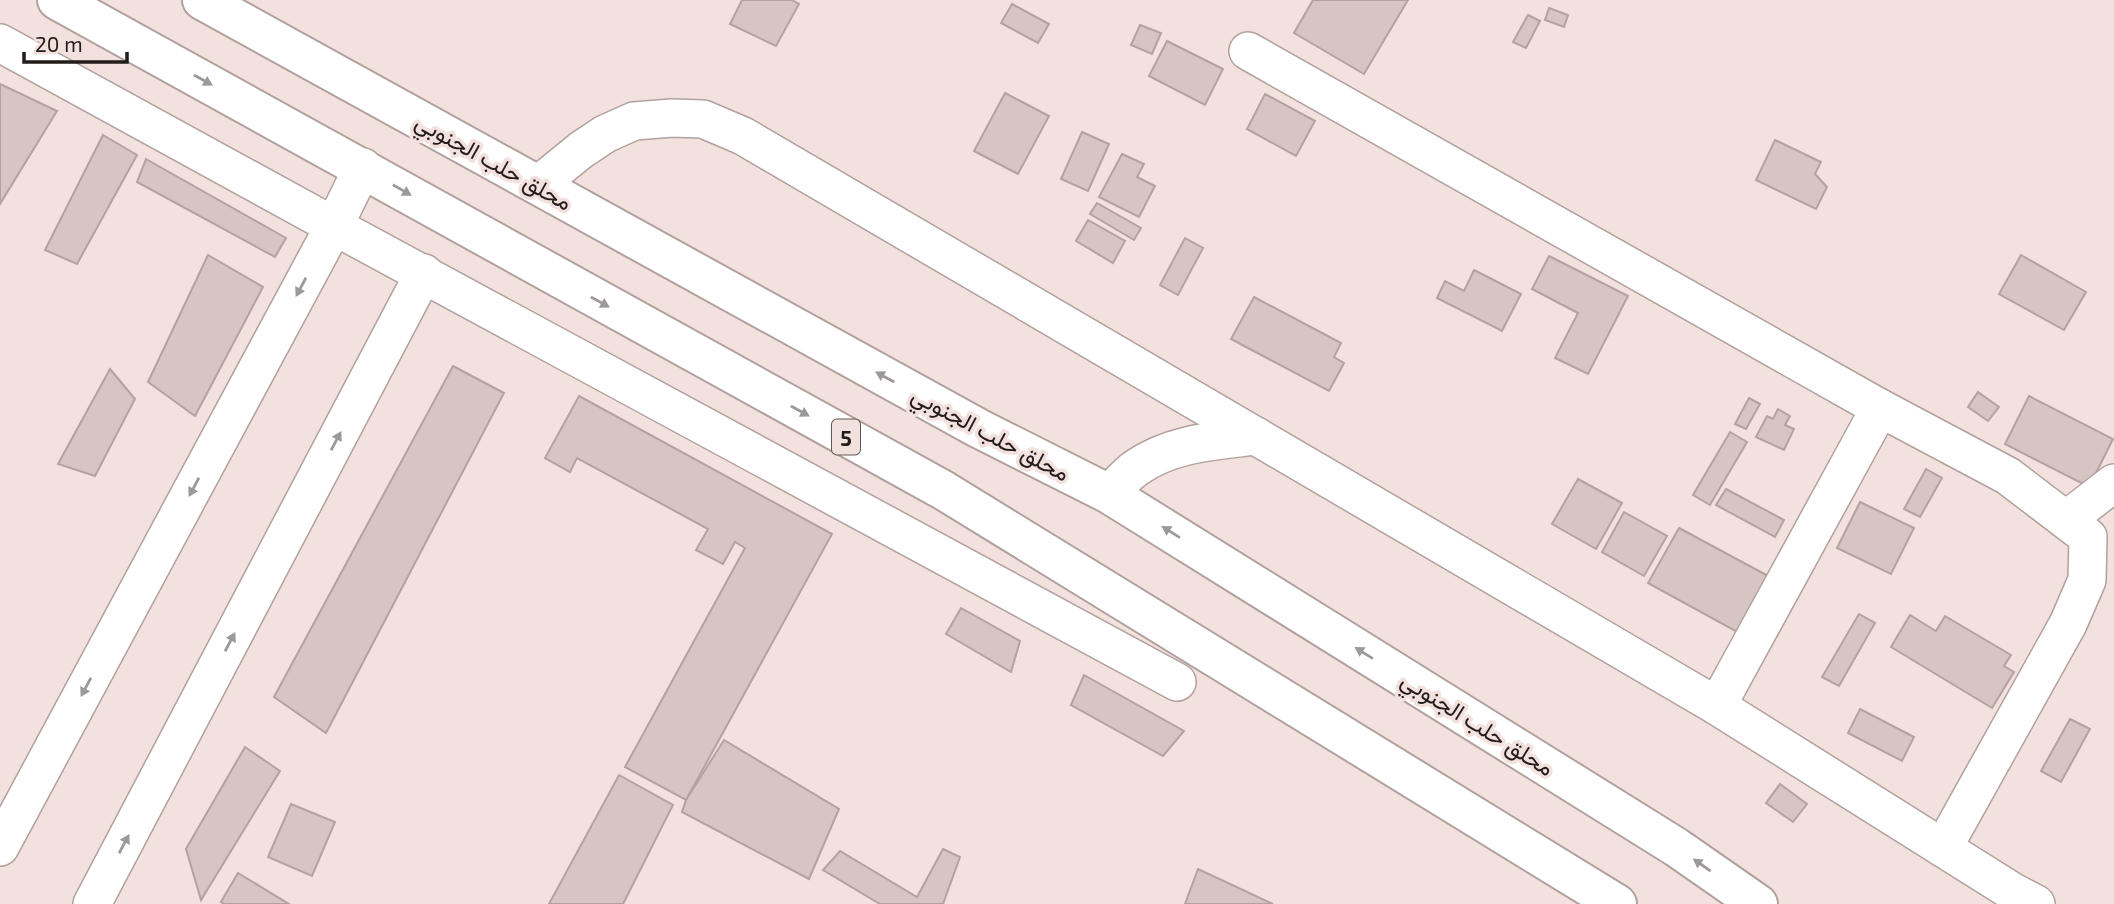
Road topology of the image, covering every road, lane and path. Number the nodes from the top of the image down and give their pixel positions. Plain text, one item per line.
1 (57, 0) edge
2 (202, 0) edge
3 (0, 43) edge
4 (1248, 51) dead end
5 (363, 167) junction
6 (538, 185) junction
7 (334, 226) junction
8 (424, 274) junction
9 (1880, 408) junction
10 (1256, 436) junction
11 (2114, 483) edge
12 (1108, 494) junction
13 (2066, 520) junction
14 (1177, 682) dead end
15 (1717, 706) junction
16 (0, 846) edge
17 (1943, 848) junction
18 (96, 903) edge
19 (1617, 904) edge
20 (1758, 904) edge
21 (2036, 904) edge

1 -> 5 highway, 5
2 - 6 highway, محلق حلب الجنوبي
3 - 7 street
4 - 9 street
5 - 7 street
5 -> 19 highway, 5
6 - 10 street
12 -> 6 highway, محلق حلب الجنوبي
7 - 8 street
7 -> 16 street
8 - 14 street
18 -> 8 street
9 - 13 street
9 - 15 street
10 - 12 street
10 - 15 street
11 - 13 street
20 -> 12 highway, محلق حلب الجنوبي
13 - 17 street
15 - 17 street
17 - 21 street

